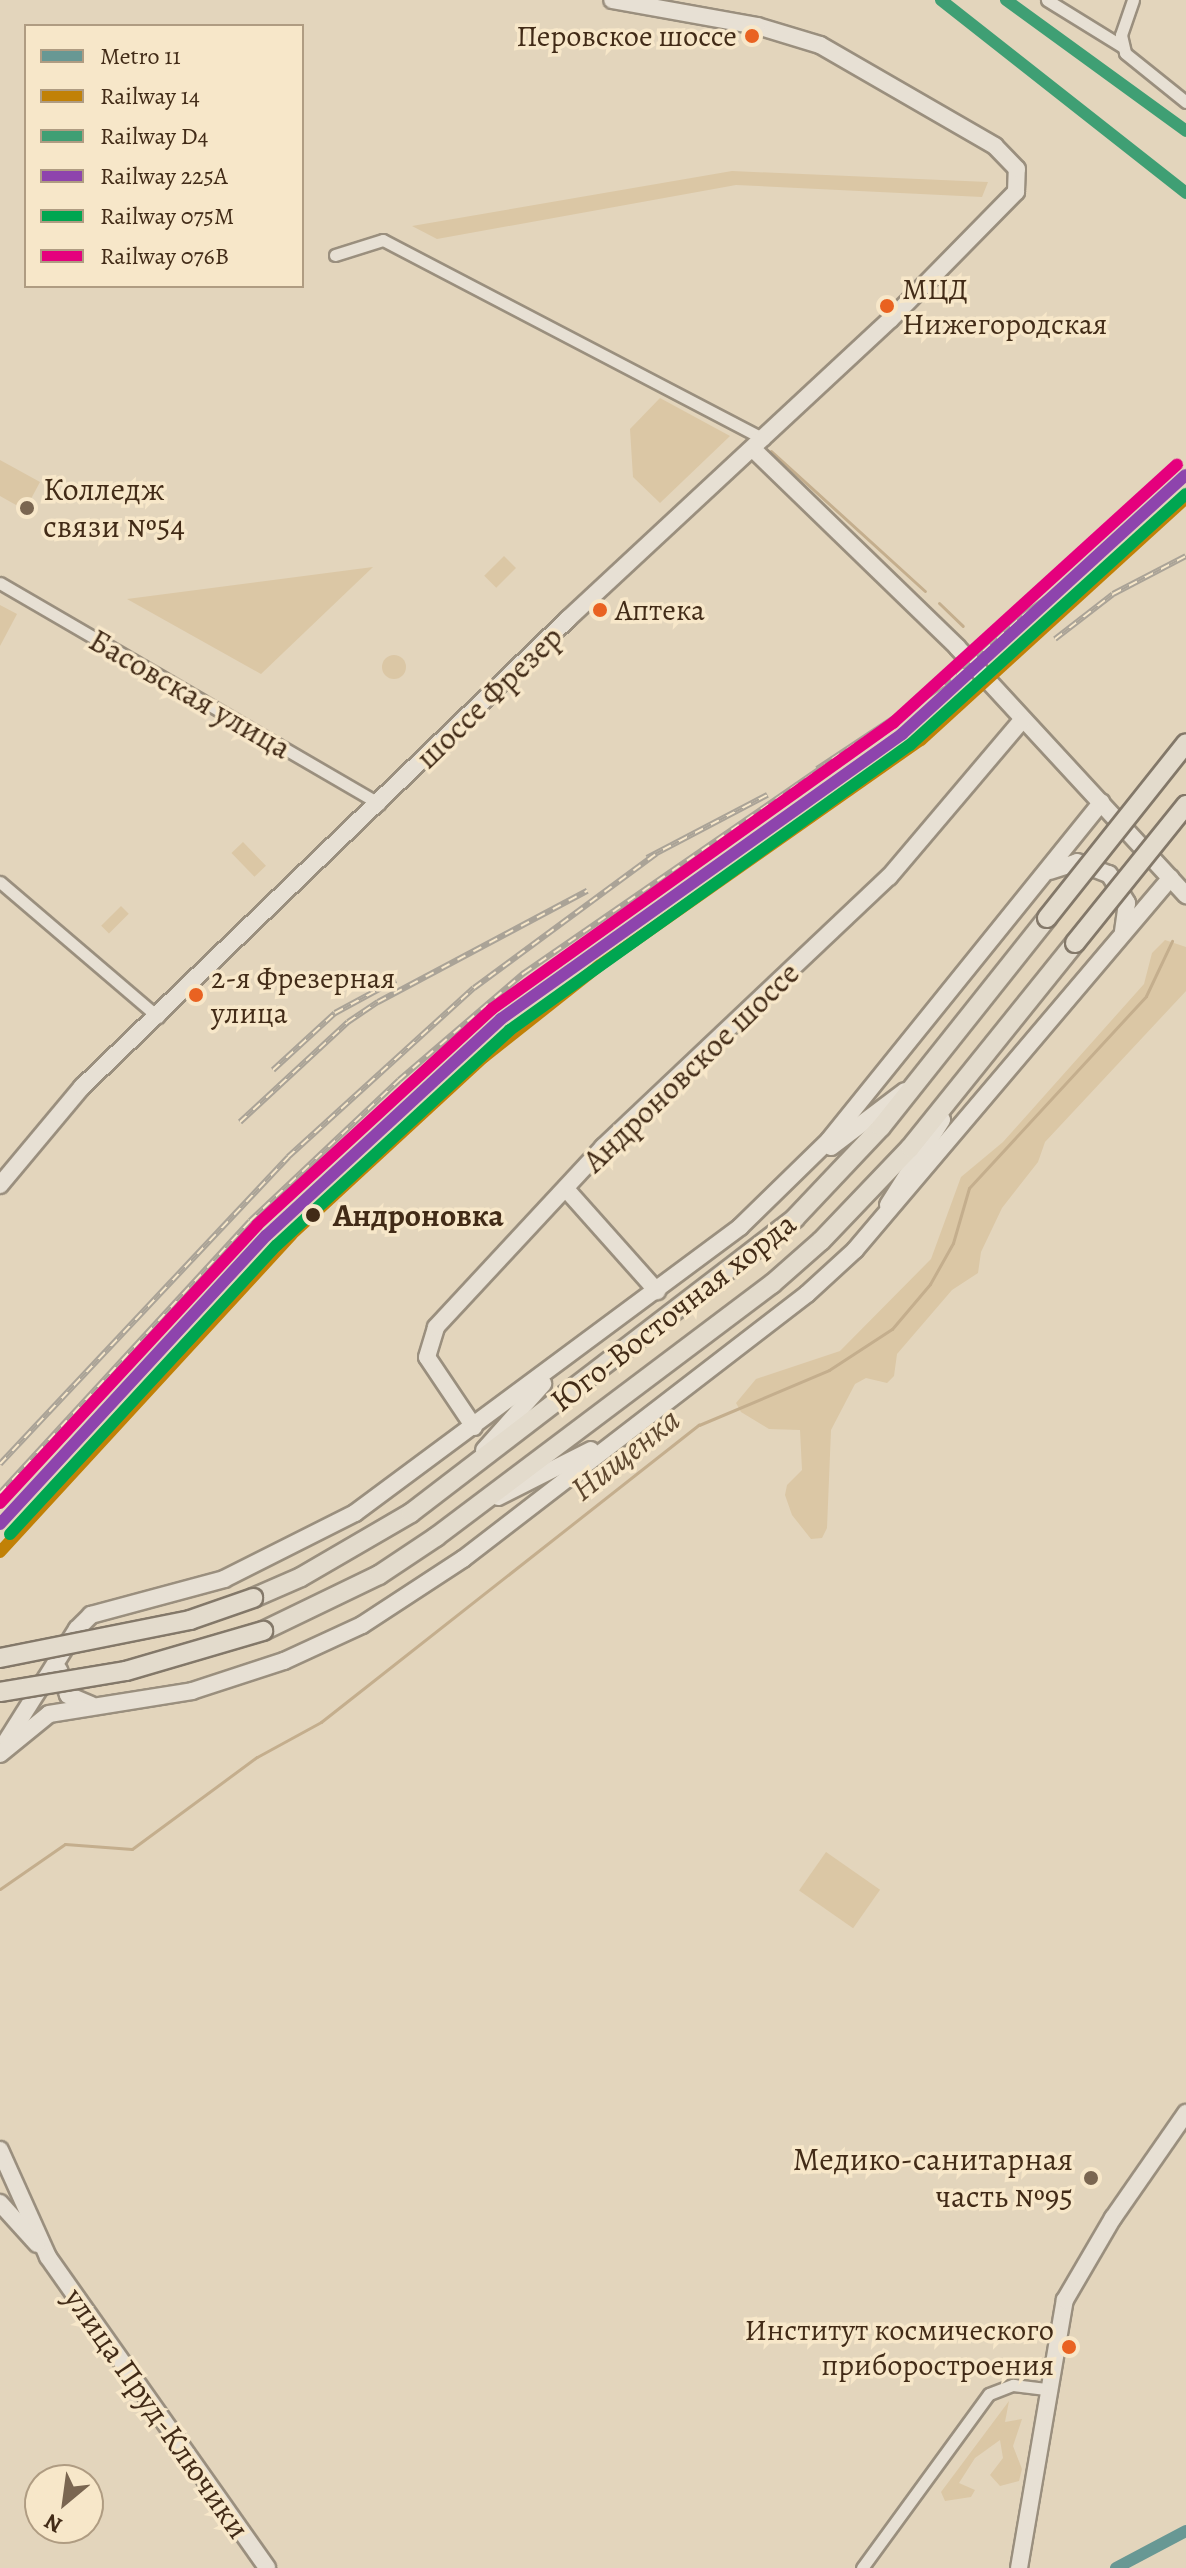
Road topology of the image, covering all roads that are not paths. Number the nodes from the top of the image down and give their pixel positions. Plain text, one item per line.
1 (612, 0) edge
2 (1047, 0) edge
3 (1133, 0) edge
4 (1123, 47) junction
5 (1186, 102) edge
6 (335, 255) dead end
7 (758, 444) junction
8 (0, 583) edge
9 (1023, 719) junction
10 (1186, 743) edge
11 (1102, 802) junction
12 (379, 804) junction
13 (1186, 805) edge
14 (1171, 878) junction
15 (1039, 881) junction
16 (0, 882) edge
17 (1186, 895) edge
18 (1116, 944) junction
19 (158, 1017) junction
20 (977, 1064) junction
21 (919, 1080) junction
22 (794, 1176) junction
23 (0, 1185) edge
24 (566, 1189) junction
25 (866, 1240) junction
26 (657, 1291) junction
27 (565, 1358) junction
28 (474, 1427) junction
29 (627, 1432) junction
30 (463, 1474) junction
31 (471, 1510) junction
32 (62, 1653) junction
33 (0, 1658) edge
34 (0, 1692) edge
35 (96, 1706) junction
36 (0, 1753) edge
37 (1186, 2113) edge
38 (0, 2150) edge
39 (0, 2203) edge
40 (48, 2257) junction
41 (1048, 2389) junction
42 (267, 2568) edge
43 (862, 2568) edge
44 (1019, 2568) edge

1 - 7 street, шоссе Фрезер
2 - 4 street
3 - 4 street
4 - 5 street
6 - 7 street
7 - 9 street
7 - 12 street, шоссе Фрезер
8 - 12 street, Басовская улица
9 - 11 street
9 - 24 street, Андроновское шоссе
10 - 21 main road, Юго-Восточная хорда, bridge
11 - 14 street
11 - 15 street
12 - 19 street, шоссе Фрезер
13 - 20 main road, Юго-Восточная хорда, bridge
14 - 17 street
14 - 18 street
15 - 18 street
15 - 22 street
16 - 19 street
18 - 25 street
19 - 23 street, шоссе Фрезер
20 - 25 street
20 - 31 main road, Юго-Восточная хорда
21 - 22 street
21 - 30 main road, Юго-Восточная хорда
22 - 26 street
24 - 26 street
24 - 28 street, Андроновское шоссе
25 - 29 street
26 - 27 street
27 - 28 street
27 - 30 street
28 - 32 street
29 - 31 street
29 - 35 street
30 - 33 main road, Юго-Восточная хорда, bridge
31 - 34 main road, Юго-Восточная хорда, bridge
32 - 35 street
32 - 36 street
35 - 36 street
37 - 41 street
38 - 40 street, улица Пруд-Ключики
39 - 40 street, улица Пруд-Ключики
40 - 42 street, улица Пруд-Ключики
41 - 43 street
41 - 44 street

